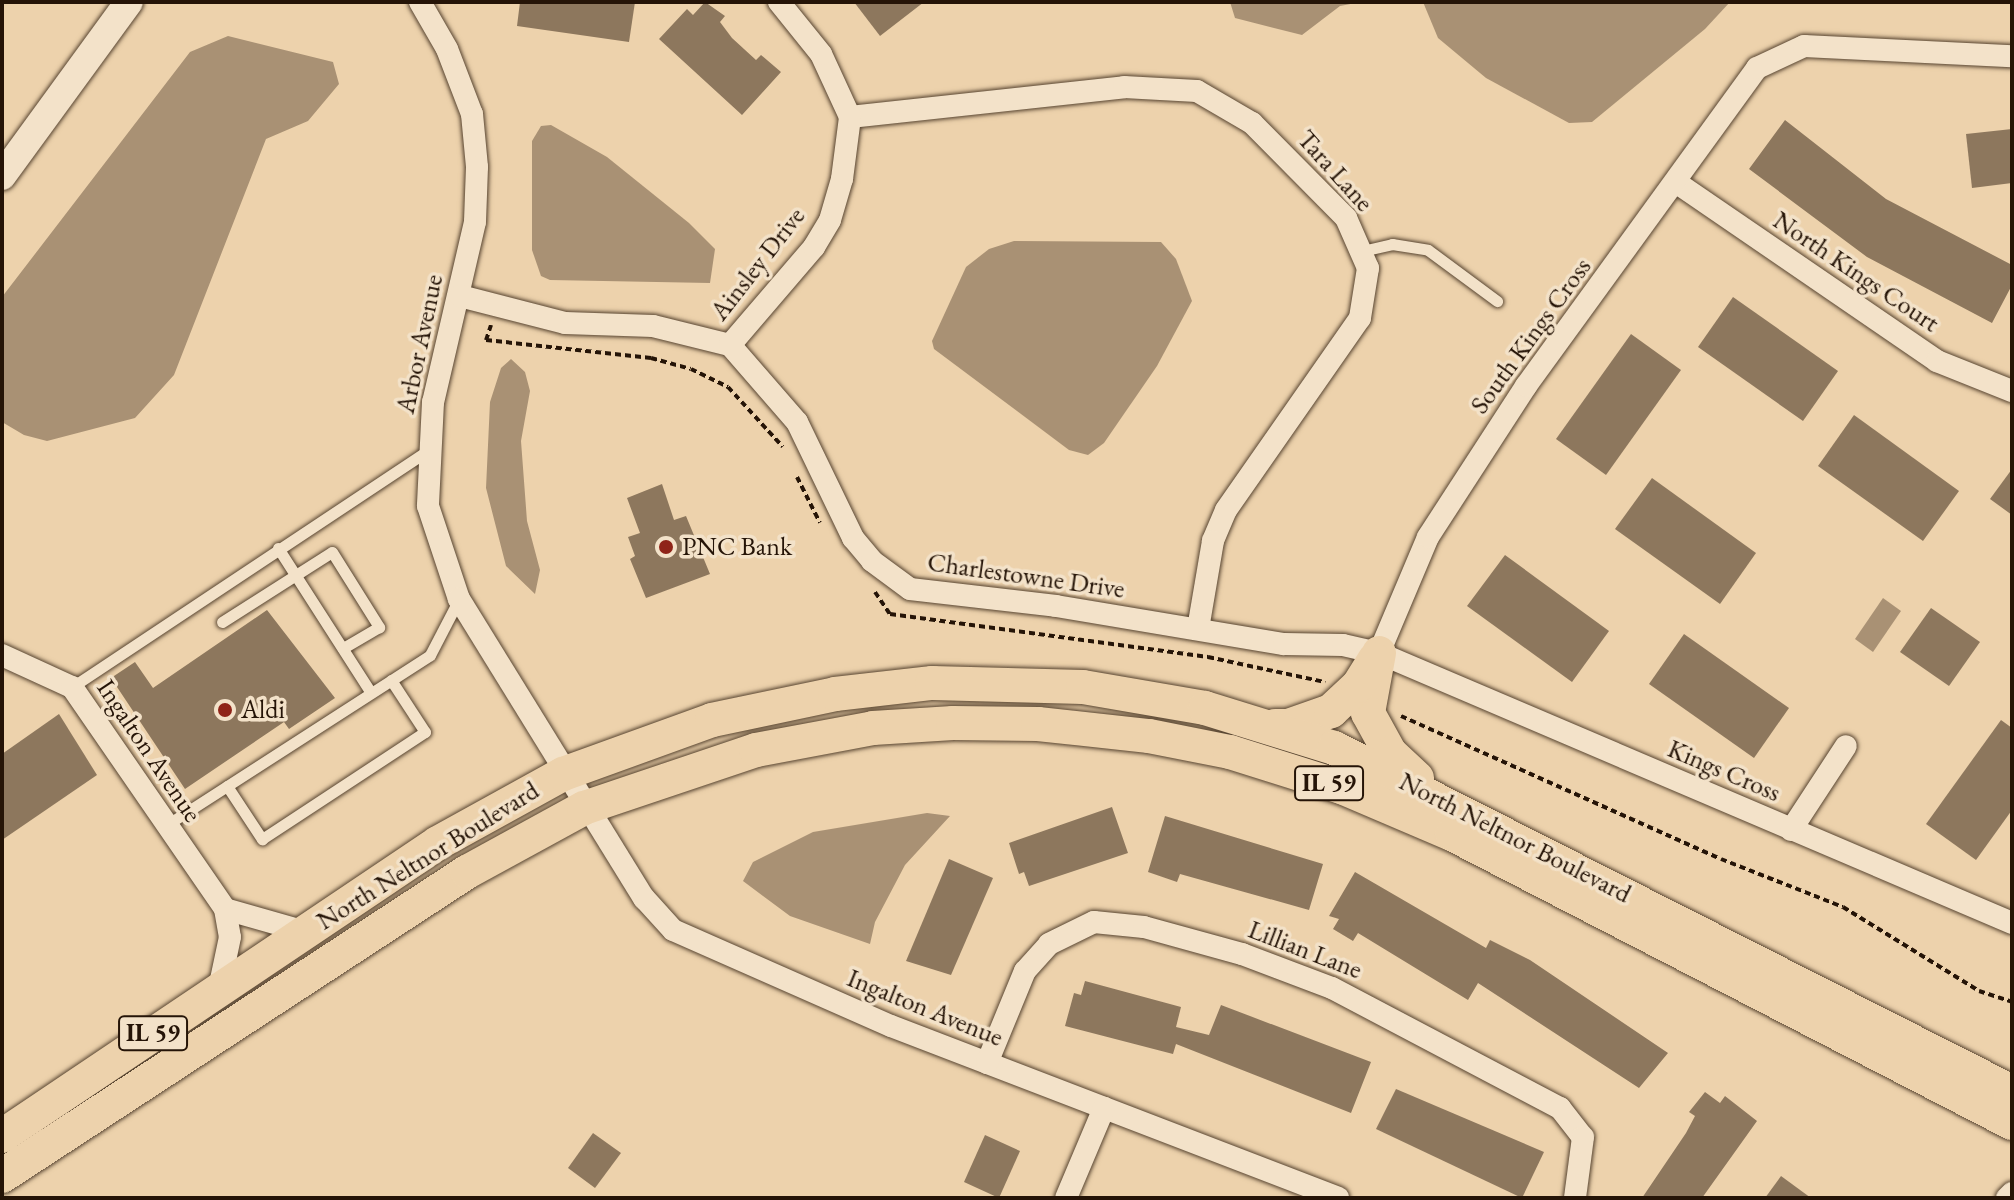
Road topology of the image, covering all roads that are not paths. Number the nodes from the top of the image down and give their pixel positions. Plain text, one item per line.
1 (129, 2) edge
2 (420, 2) edge
3 (779, 2) edge
4 (2012, 56) edge
5 (850, 117) junction
6 (2, 176) edge
7 (1677, 183) junction
8 (1362, 251) junction
9 (460, 296) junction
10 (1497, 301) dead end
11 (730, 345) junction
12 (2012, 391) edge
13 (429, 450) junction
14 (278, 548) junction
15 (295, 574) junction
16 (459, 599) junction
17 (222, 622) dead end
18 (1198, 629) junction
19 (343, 648) junction
20 (1379, 653) junction
21 (2, 655) edge
22 (391, 680) junction
23 (72, 687) junction
24 (371, 693) junction
25 (1361, 698) junction
26 (1269, 725) junction
27 (1846, 746) dead end
28 (563, 774) junction
29 (227, 786) junction
30 (1448, 803) junction
31 (584, 808) junction
32 (165, 826) junction
33 (1791, 830) junction
34 (225, 909) junction
35 (2012, 923) edge
36 (306, 932) junction
37 (219, 989) junction
38 (987, 1063) junction
39 (2012, 1092) edge
40 (1104, 1108) junction
41 (2012, 1123) edge
42 (2, 1136) edge
43 (2, 1176) edge
44 (2012, 1193) edge
45 (1066, 1198) edge
46 (1338, 1198) edge
47 (1575, 1198) edge
48 (2007, 1198) edge

1 - 6 street
2 - 9 street, Arbor Avenue
3 - 5 street
4 - 7 street, South Kings Cross
5 - 8 street, Tara Lane
5 - 11 street, Ainsley Drive
7 - 12 street, North Kings Court
7 - 20 street, South Kings Cross
8 - 10 lane
8 - 18 street, Tara Lane
9 - 11 street
9 - 13 street, Arbor Avenue
11 - 18 street, Charlestowne Drive
13 - 14 lane
13 - 16 street, Arbor Avenue
14 - 15 lane
14 - 23 lane
15 - 17 lane
15 - 19 lane
15 - 19 lane
16 - 22 lane
16 - 28 street, Arbor Avenue
18 - 20 street, Charlestowne Drive
19 - 24 lane
20 - 25 main road
20 - 33 street, Kings Cross
21 - 23 street, Ingalton Avenue
22 - 24 lane
22 - 29 lane
23 - 32 street, Ingalton Avenue
24 - 29 lane
25 - 26 main road
25 - 30 main road
26 - 28 main road, North Neltnor Boulevard / IL 59
26 - 30 main road, North Neltnor Boulevard / IL 59
27 - 33 street
28 - 31 street, Ingalton Avenue
28 - 36 main road, North Neltnor Boulevard / IL 59
29 - 32 lane
30 - 39 main road, North Neltnor Boulevard / IL 59
31 - 38 street, Ingalton Avenue
31 - 41 main road, North Neltnor Boulevard / IL 59
31 - 43 main road, North Neltnor Boulevard / IL 59
32 - 34 street, Ingalton Avenue
33 - 35 street, Kings Cross
34 - 36 street
34 - 37 street
36 - 37 main road, North Neltnor Boulevard / IL 59
37 - 42 main road, North Neltnor Boulevard / IL 59
38 - 40 street, Ingalton Avenue
38 - 47 street, Lillian Lane
40 - 45 street
40 - 46 street, Ingalton Avenue
44 - 48 street

